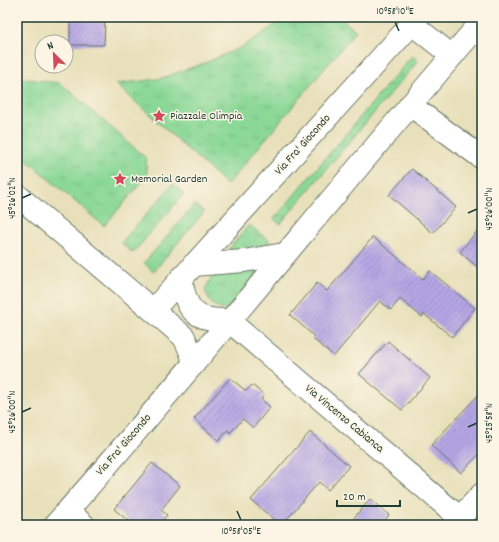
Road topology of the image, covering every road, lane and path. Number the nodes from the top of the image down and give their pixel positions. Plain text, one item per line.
1 (415, 20) edge
2 (482, 21) edge
3 (452, 56) junction
4 (410, 105) junction
5 (482, 158) edge
6 (17, 195) edge
7 (284, 254) junction
8 (187, 271) junction
9 (153, 310) junction
10 (228, 320) junction
11 (193, 365) junction
12 (482, 494) edge
13 (61, 518) edge
14 (457, 521) edge
15 (84, 525) edge

1 - 3 street, Via Fra' Giocondo
1 - 8 street, Via Fra' Giocondo
2 - 3 street, Via Fra' Giocondo
3 - 4 street, Via Fra' Giocondo
4 - 5 street
4 - 7 street, Via Fra' Giocondo
6 - 9 street
7 - 8 street
7 - 10 street, Via Fra' Giocondo
8 - 9 street, Via Fra' Giocondo
8 - 10 street
9 - 11 street
10 - 11 street, Via Fra' Giocondo
10 - 14 street, Via Vincenzo Cabianca
11 - 13 street, Via Fra' Giocondo
12 - 14 street
13 - 15 street

